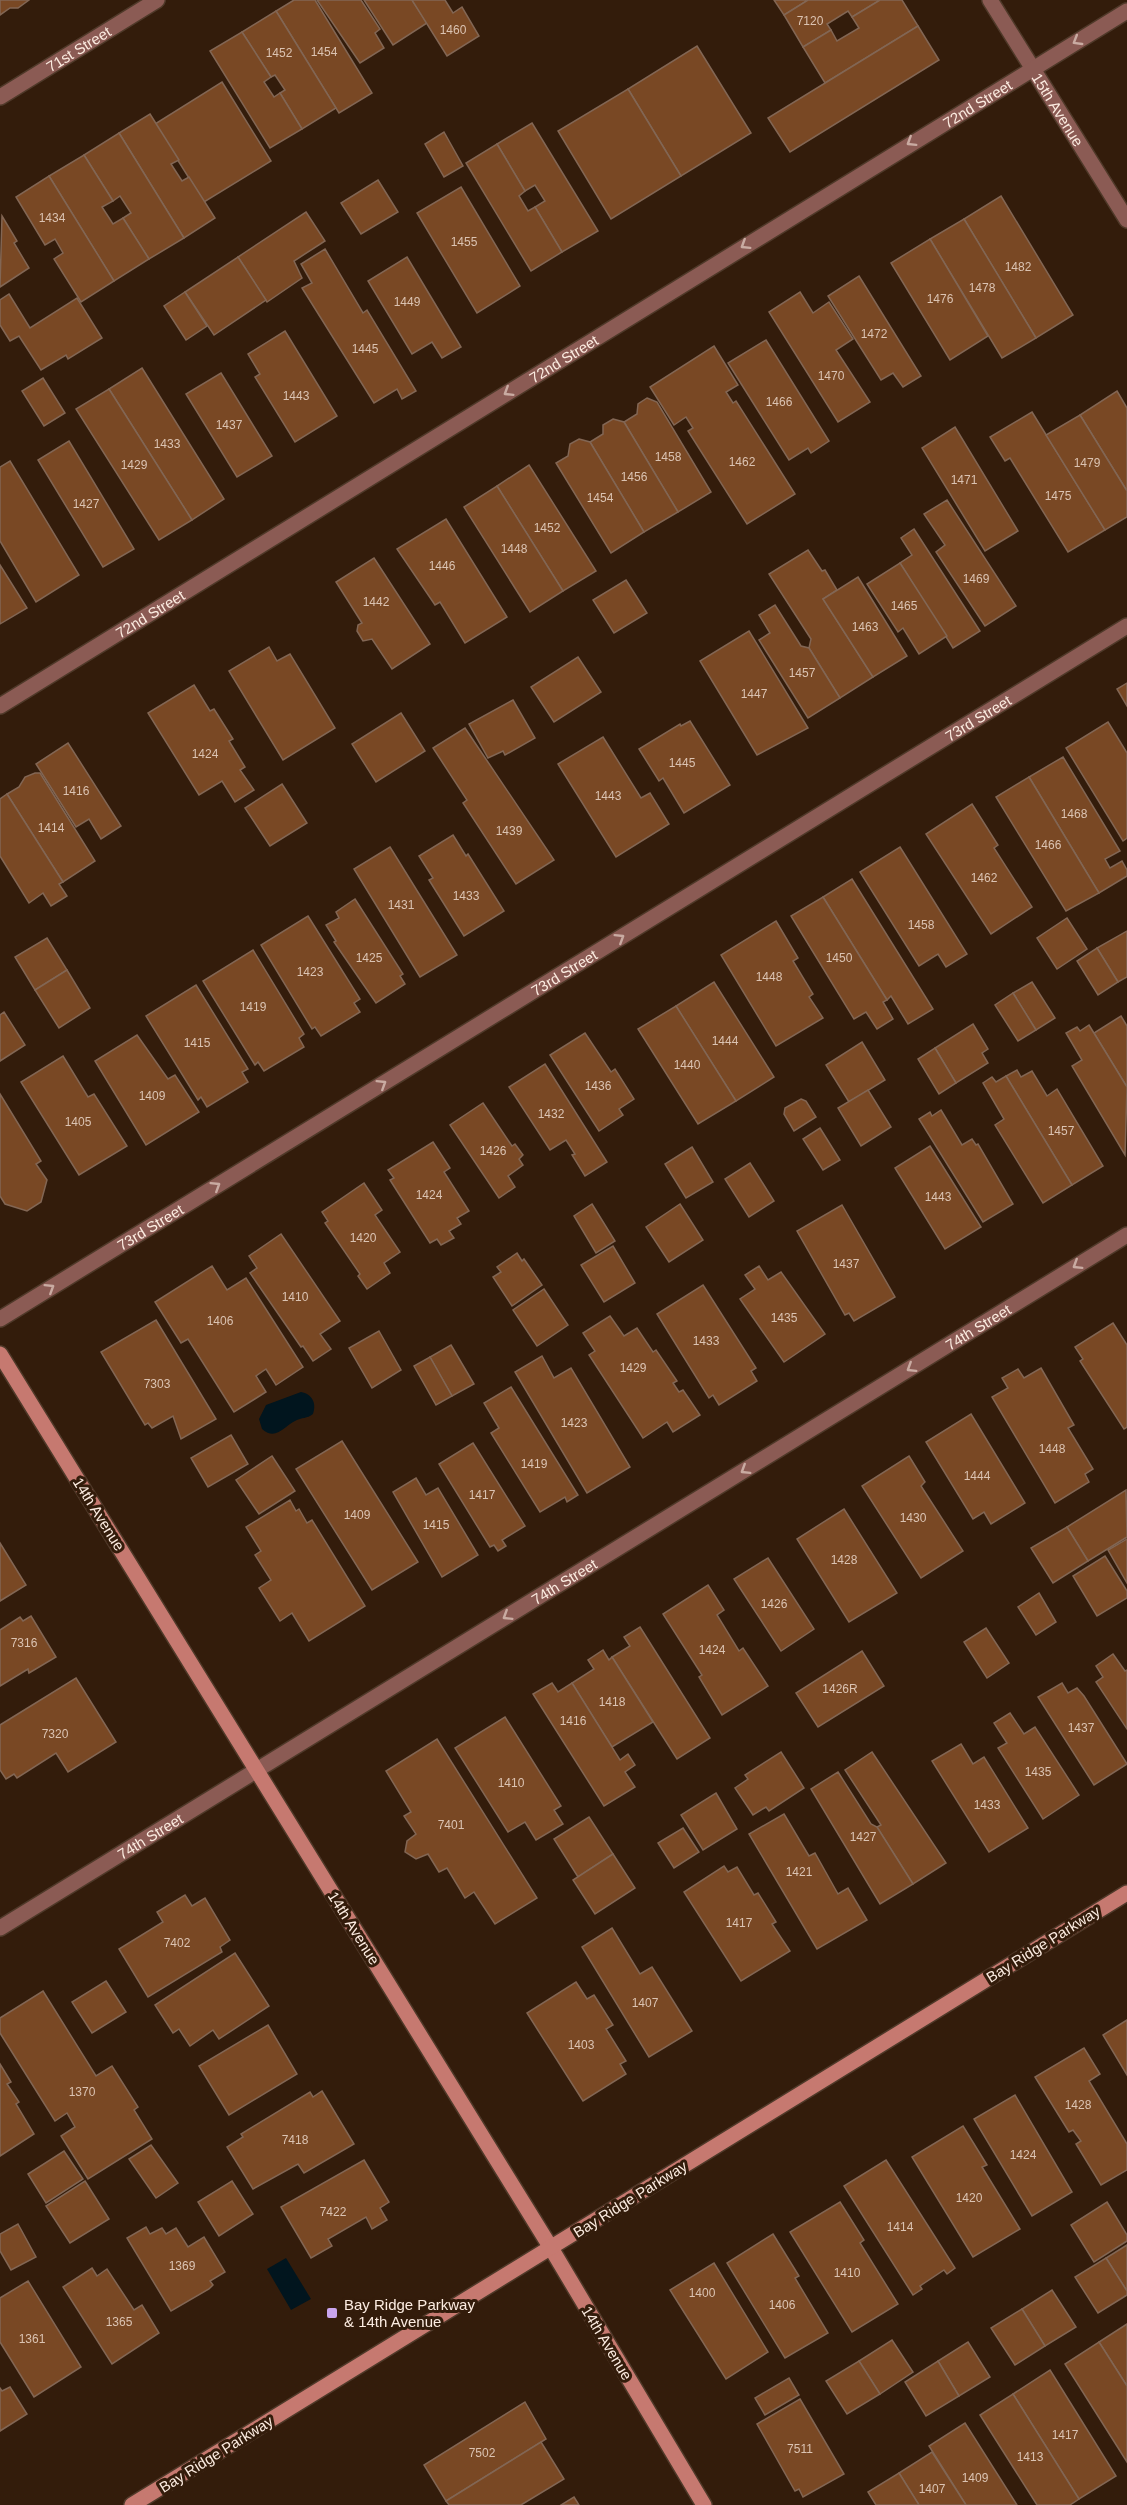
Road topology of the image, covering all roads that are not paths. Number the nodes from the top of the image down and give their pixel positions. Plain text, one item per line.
1 (157, 0) edge
2 (990, 0) edge
3 (1127, 10) edge
4 (1031, 68) junction
5 (0, 97) edge
6 (1127, 220) edge
7 (1127, 626) edge
8 (0, 706) edge
9 (1127, 1235) edge
10 (0, 1319) edge
11 (0, 1354) edge
12 (257, 1770) junction
13 (1127, 1893) edge
14 (0, 1928) edge
15 (551, 2248) junction
16 (132, 2505) edge
17 (704, 2505) edge

1 - 5 street, 71st Street
2 - 4 street, 15th Avenue
3 -> 4 street, 72nd Street
4 - 6 street, 15th Avenue
4 -> 8 street, 72nd Street
10 -> 7 street, 73rd Street
9 -> 12 street, 74th Street
11 - 12 main road, 14th Avenue
12 - 14 street, 74th Street
12 - 15 main road, 14th Avenue
13 - 15 main road, Bay Ridge Parkway
15 - 16 main road, Bay Ridge Parkway
15 - 17 main road, 14th Avenue

